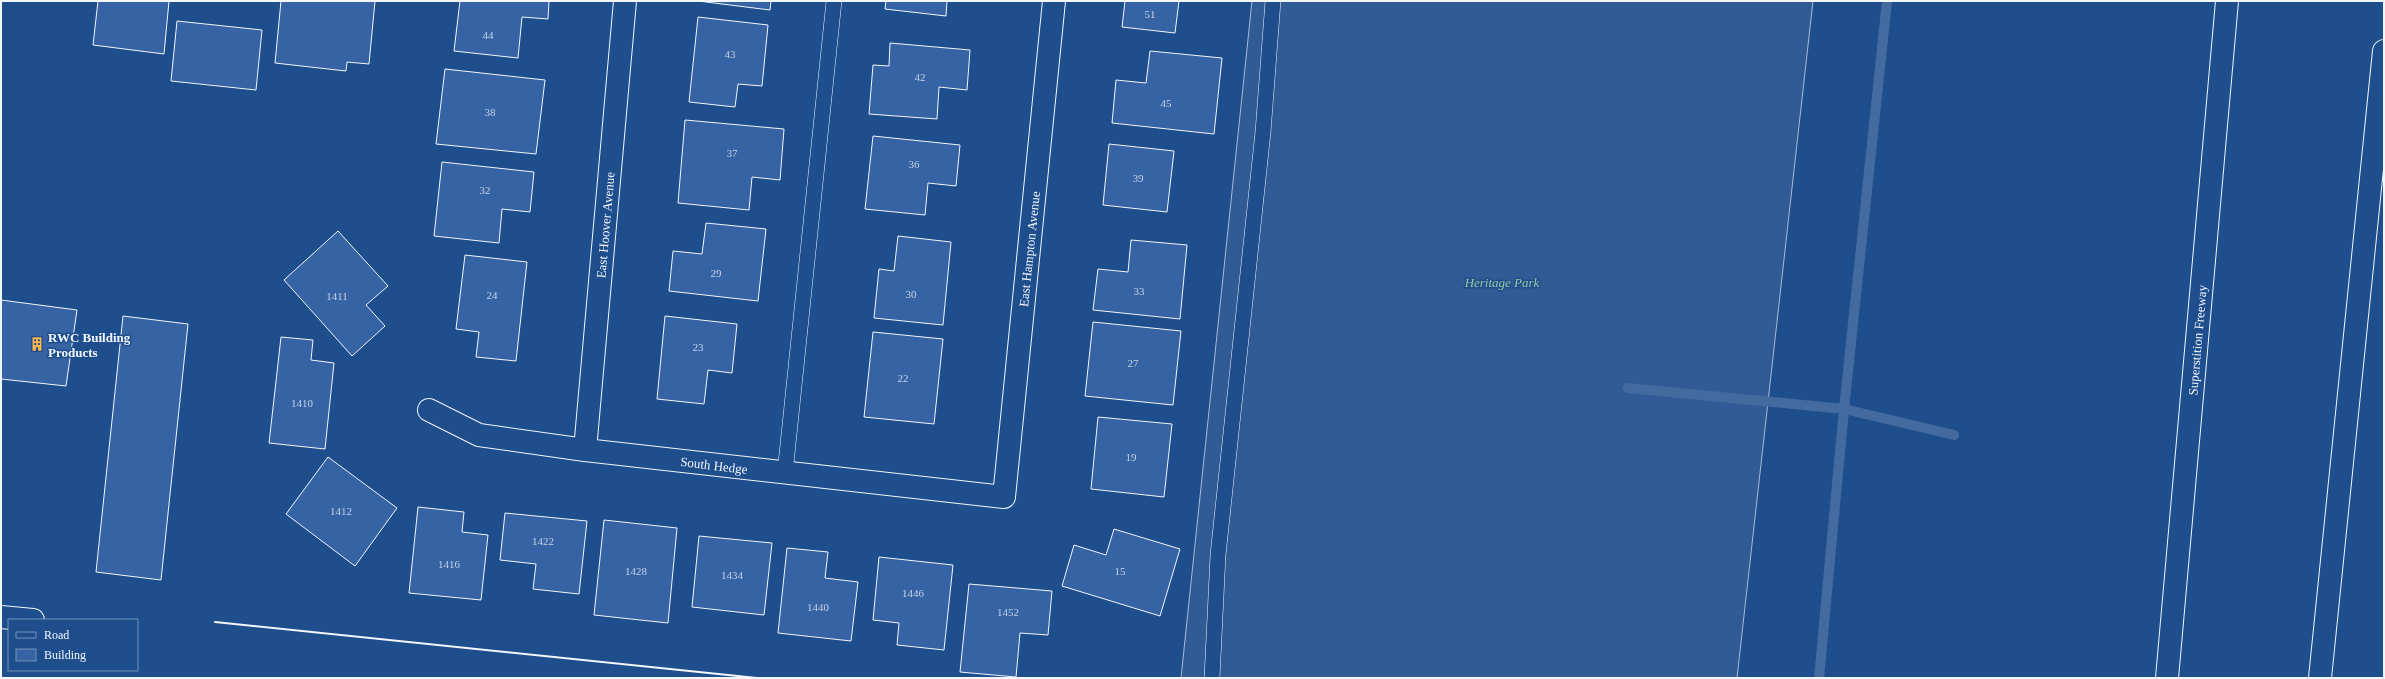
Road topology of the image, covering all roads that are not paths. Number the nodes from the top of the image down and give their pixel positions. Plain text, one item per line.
1 (625, 1) edge
2 (834, 1) edge
3 (1054, 1) edge
4 (1273, 1) edge
5 (2227, 1) edge
6 (2384, 51) edge
7 (2384, 129) edge
8 (2361, 279) junction
9 (429, 410) dead end
10 (585, 450) junction
11 (785, 473) junction
12 (1004, 498) joint
13 (1, 617) edge
14 (22, 619) edge
15 (1212, 678) edge
16 (2167, 678) edge
17 (2320, 678) edge

1 - 10 main road, East Hoover Avenue
2 - 11 lane
3 - 12 main road, East Hampton Avenue
4 - 15 lane
5 - 16 main road, Superstition Freeway
6 - 8 main road
7 - 8 main road
8 - 17 main road
9 - 10 main road, South Hedge
10 - 11 main road, South Hedge
11 - 12 main road, South Hedge
13 - 14 main road

